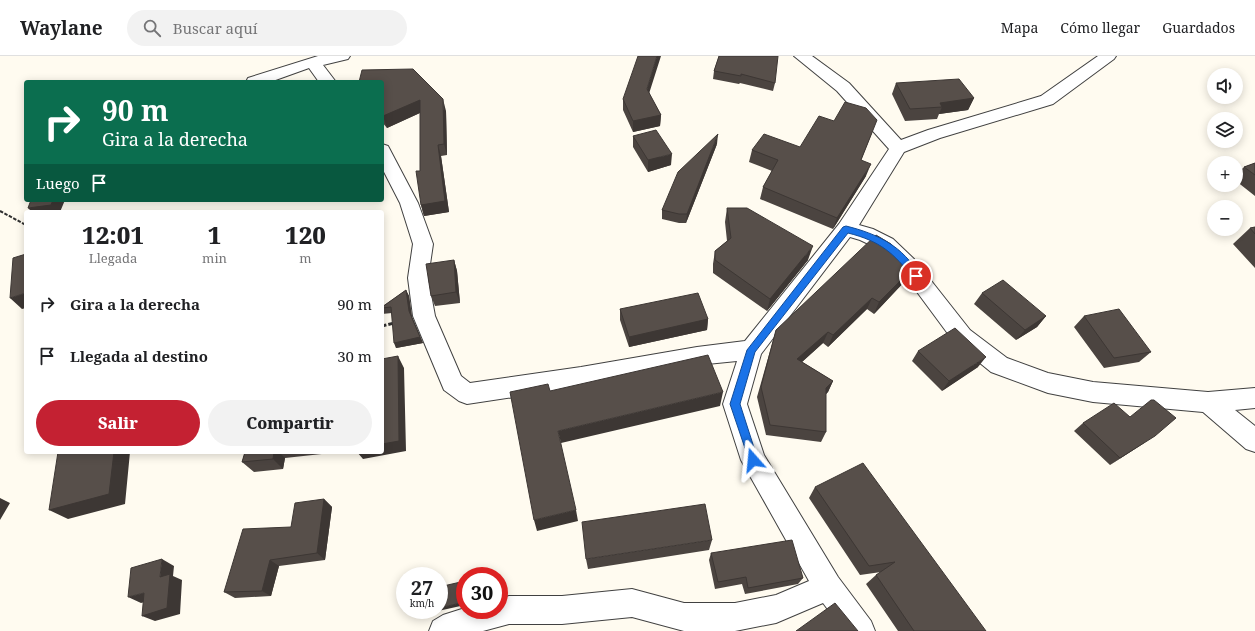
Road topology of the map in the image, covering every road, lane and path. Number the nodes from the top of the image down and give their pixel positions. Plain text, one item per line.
1 (342, 56) edge
2 (802, 56) edge
3 (1108, 56) edge
4 (312, 62) junction
5 (260, 80) edge
6 (326, 80) edge
7 (898, 148) junction
8 (384, 154) edge
9 (0, 211) edge
10 (24, 224) edge
11 (846, 229) junction
12 (751, 350) junction
13 (1255, 398) edge
14 (1208, 402) junction
15 (1255, 442) edge
16 (828, 587) junction
17 (443, 631) edge
18 (861, 631) edge

1 - 4 street
2 - 7 street
3 - 7 street
4 - 5 street
4 - 6 street
7 - 11 street
8 - 12 street
9 - 10 path
11 - 12 street
11 - 14 street
12 - 16 street
13 - 14 street
14 - 15 street
16 - 17 street
16 - 18 street

